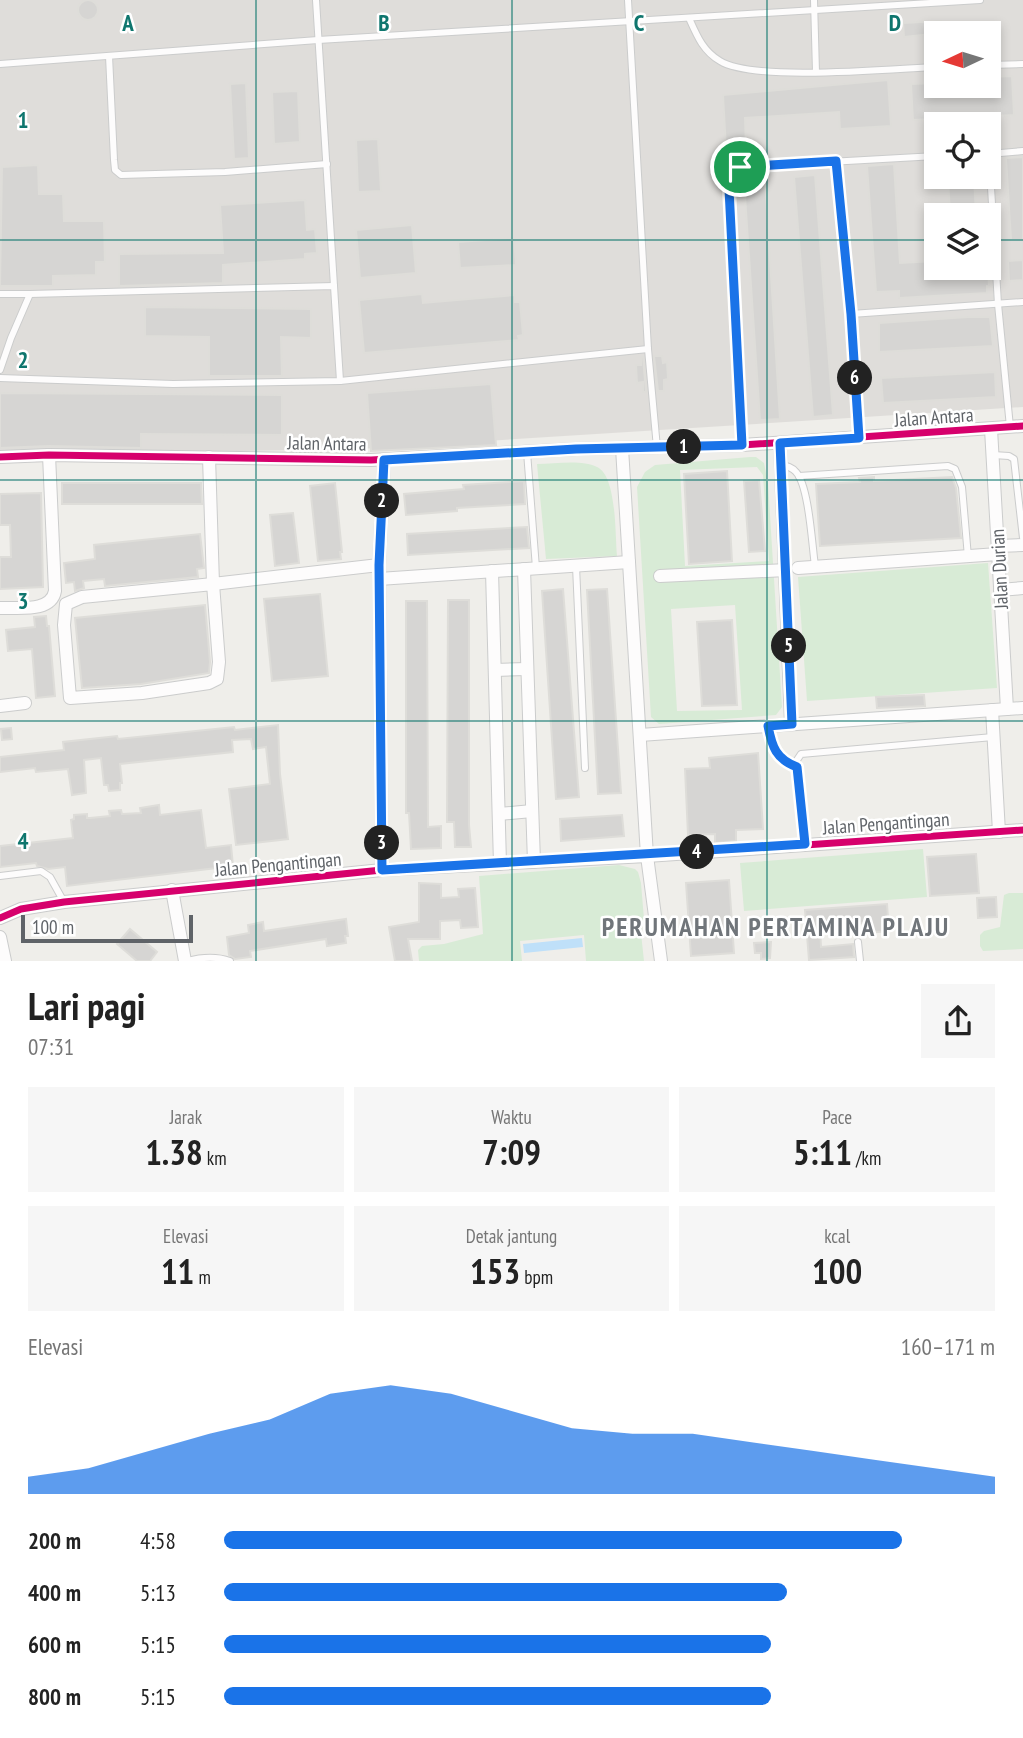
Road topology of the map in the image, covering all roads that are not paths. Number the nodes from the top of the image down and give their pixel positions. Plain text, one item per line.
1 (316, 0) edge
2 (628, 0) edge
3 (814, 0) edge
4 (980, 0) edge
5 (815, 10) junction
6 (689, 18) junction
7 (629, 22) junction
8 (318, 40) junction
9 (110, 56) junction
10 (0, 64) edge
11 (1023, 64) edge
12 (1001, 65) edge
13 (924, 68) edge
14 (816, 72) junction
15 (1023, 150) edge
16 (1001, 153) edge
17 (924, 157) edge
18 (836, 161) junction
19 (327, 164) junction
20 (991, 189) edge
21 (334, 286) junction
22 (0, 294) edge
23 (30, 295) junction
24 (1023, 302) edge
25 (998, 304) junction
26 (851, 314) junction
27 (648, 349) junction
28 (0, 370) edge
29 (0, 378) edge
30 (340, 381) junction
31 (1016, 427) edge
32 (992, 429) junction
33 (859, 438) junction
34 (780, 443) junction
35 (742, 445) junction
36 (657, 448) junction
37 (622, 449) junction
38 (527, 452) junction
39 (49, 455) junction
40 (993, 455) junction
41 (0, 457) edge
42 (209, 457) junction
43 (384, 460) junction
44 (781, 465) junction
45 (799, 476) junction
46 (1023, 538) edge
47 (1023, 545) edge
48 (998, 550) junction
49 (968, 557) junction
50 (629, 562) junction
51 (379, 565) junction
52 (576, 566) junction
53 (530, 568) junction
54 (816, 568) junction
55 (792, 569) junction
56 (492, 571) junction
57 (660, 576) dead end
58 (379, 579) junction
59 (213, 584) junction
60 (1023, 588) edge
61 (1000, 590) junction
62 (0, 608) edge
63 (527, 669) junction
64 (495, 670) junction
65 (25, 703) dead end
66 (0, 706) edge
67 (1023, 708) edge
68 (1007, 709) junction
69 (992, 710) junction
70 (792, 724) junction
71 (768, 726) junction
72 (640, 735) junction
73 (995, 737) junction
74 (797, 767) junction
75 (585, 768) dead end
76 (532, 811) junction
77 (499, 814) junction
78 (1023, 830) edge
79 (999, 832) junction
80 (805, 844) junction
81 (647, 856) junction
82 (534, 862) junction
83 (500, 864) junction
84 (382, 870) junction
85 (0, 876) edge
86 (172, 890) junction
87 (64, 902) junction
88 (0, 918) edge
89 (0, 937) edge
90 (858, 942) dead end
91 (5, 961) edge
92 (186, 961) edge
93 (230, 961) edge
94 (661, 961) edge
95 (860, 961) edge

1 - 8 lane
2 - 7 lane
3 - 5 lane
4 - 5 lane
5 - 6 lane
5 - 14 lane
6 - 7 lane
6 - 14 lane
7 - 8 lane
7 - 27 lane
8 - 9 lane
8 - 19 lane
9 - 10 lane
9 - 19 lane
11 - 12 lane
13 - 14 lane
15 - 16 lane
17 - 18 lane
18 - 26 lane
18 - 35 lane
19 - 21 lane
20 - 25 lane
21 - 23 lane
21 - 30 lane
22 - 23 lane
23 - 28 lane
24 - 25 lane
25 - 26 lane
25 - 31 lane
26 - 33 lane
27 - 30 lane
27 - 36 lane
29 - 30 lane
31 - 32 street, Jalan Antara
32 - 33 street, Jalan Antara
32 - 40 street, Jalan Durian
33 - 34 street, Jalan Antara
34 - 35 street, Jalan Antara
34 - 44 street
35 - 36 street, Jalan Antara
36 - 37 street, Jalan Antara
37 - 38 street, Jalan Antara
37 - 50 street
38 - 43 street, Jalan Antara
38 - 53 lane
39 - 41 street, Jalan Antara
39 - 42 street, Jalan Antara
39 - 62 street
40 - 46 lane
40 - 48 street, Jalan Durian
42 - 43 street, Jalan Antara
42 - 59 street
43 - 51 street
44 - 45 lane
44 - 55 street
45 - 49 lane
45 - 54 lane
47 - 48 street
48 - 49 street
48 - 61 street, Jalan Durian
49 - 54 street
50 - 52 street
50 - 72 street
51 - 58 street
51 - 59 street
52 - 53 street
52 - 75 lane
53 - 56 street
53 - 63 street
54 - 55 street
55 - 57 street
55 - 70 street
56 - 58 street
56 - 64 street
58 - 84 street
59 - 59 street
60 - 61 street
61 - 68 street, Jalan Durian
63 - 64 street
63 - 76 street
64 - 77 street
65 - 66 street
67 - 68 street
68 - 69 street
69 - 70 street
69 - 73 street
70 - 71 street
71 - 72 street
71 - 74 lane
72 - 81 street
73 - 74 lane
73 - 79 street
74 - 80 lane
76 - 77 street
76 - 82 street
77 - 83 street
78 - 79 street, Jalan Pengantingan
79 - 80 street, Jalan Pengantingan
80 - 81 street, Jalan Pengantingan
81 - 82 street, Jalan Pengantingan
81 - 94 street
82 - 83 street, Jalan Pengantingan
83 - 84 street, Jalan Pengantingan
84 - 86 street, Jalan Pengantingan
85 - 87 lane
86 - 87 street, Jalan Pengantingan
86 - 92 street
87 - 88 street, Jalan Pengantingan
89 - 91 street
90 - 95 lane
92 - 93 lane

